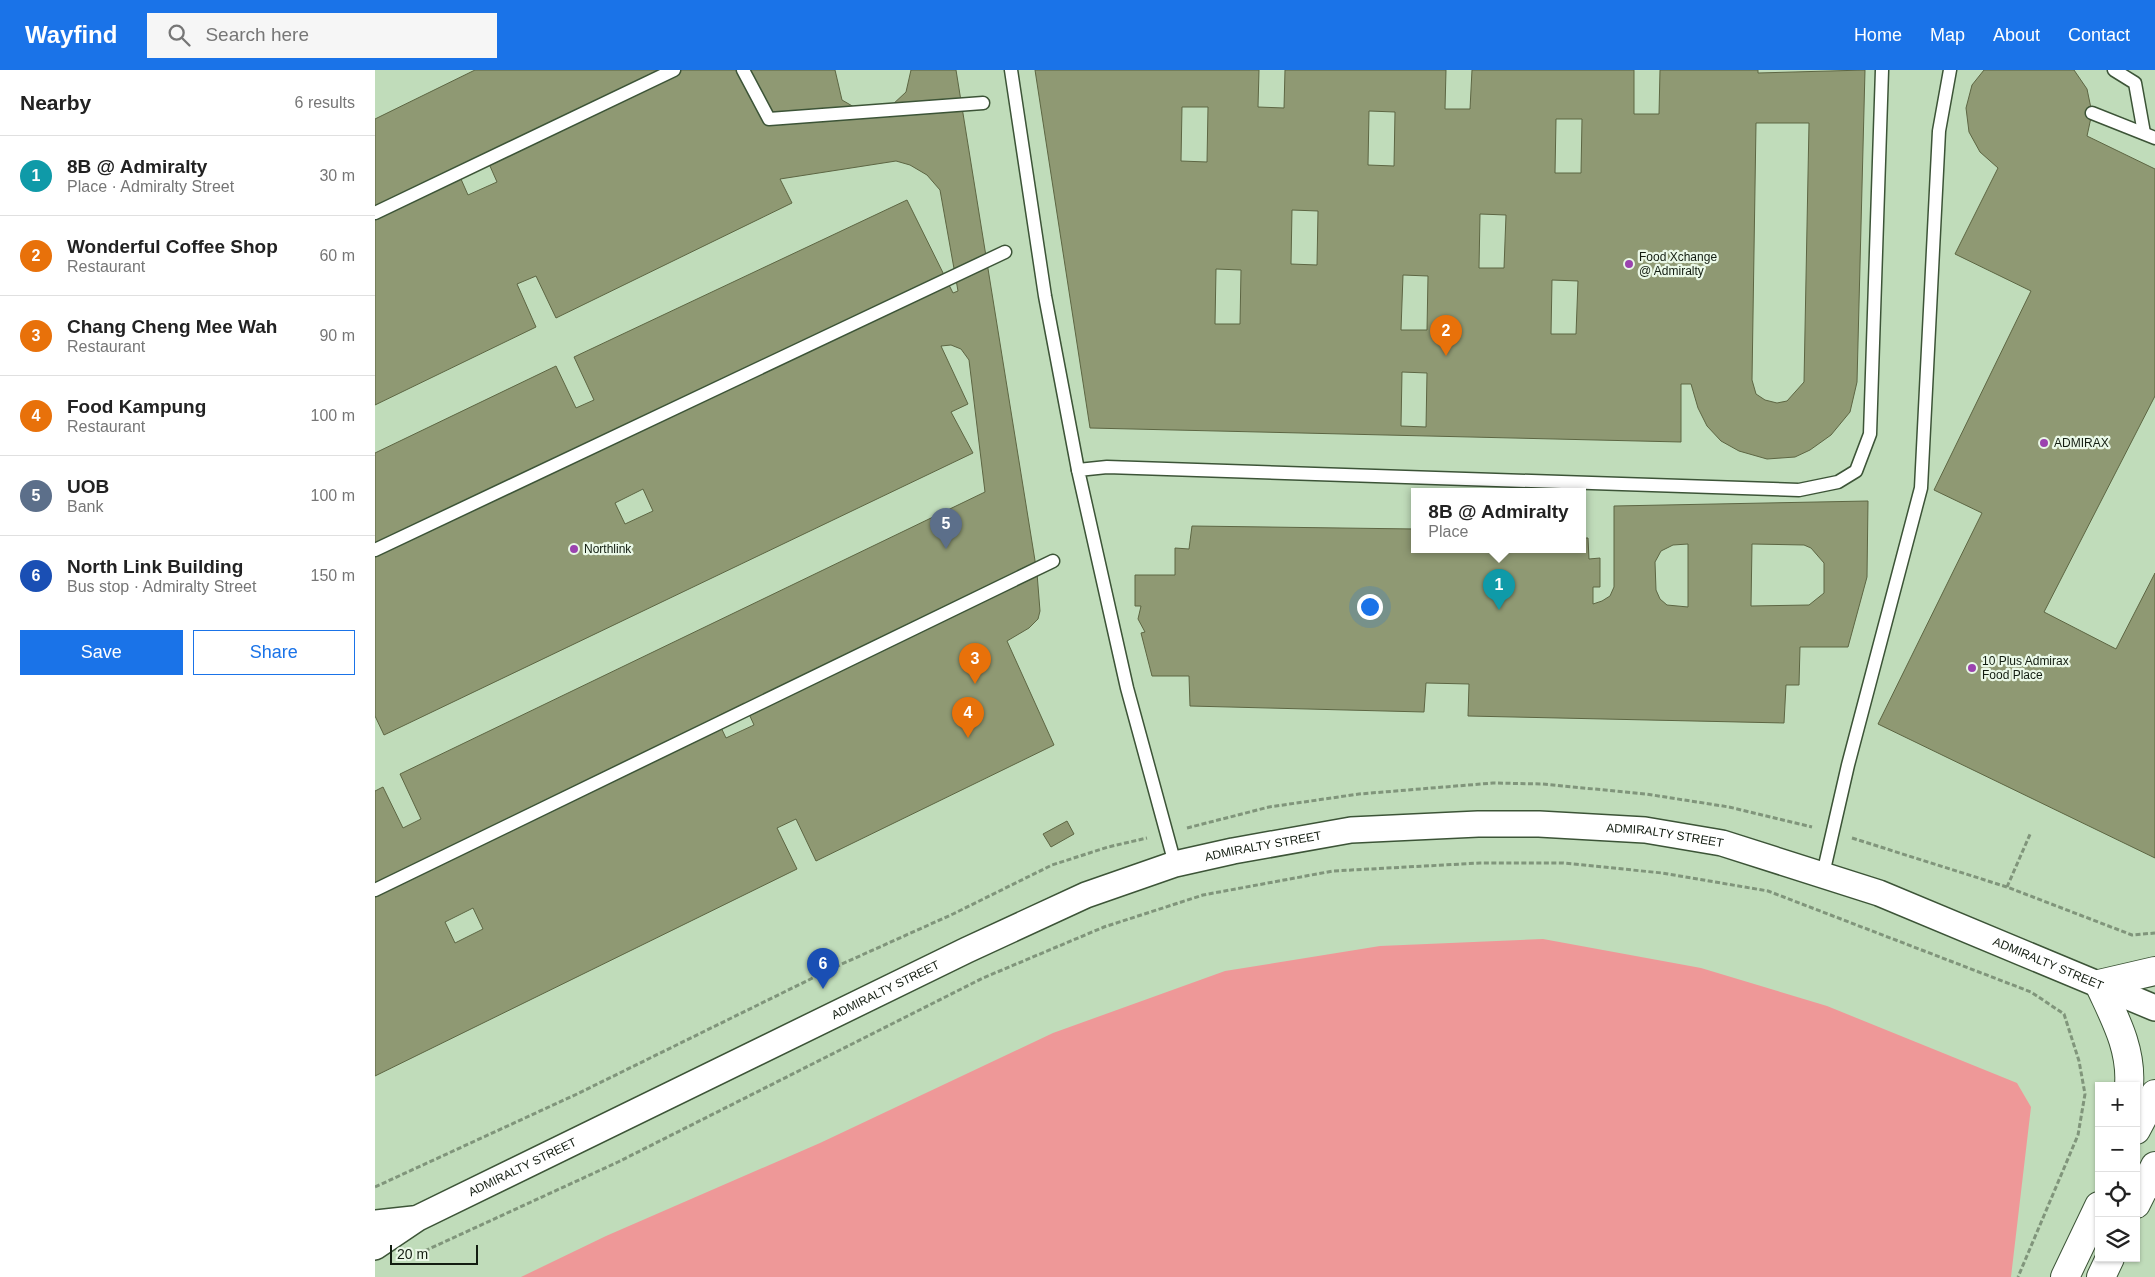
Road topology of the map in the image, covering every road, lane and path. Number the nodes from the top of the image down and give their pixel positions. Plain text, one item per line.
1 (674, 70) edge
2 (743, 70) edge
3 (1011, 70) edge
4 (1882, 70) edge
5 (1950, 70) edge
6 (2114, 70) edge
7 (983, 103) dead end
8 (2092, 113) dead end
9 (2150, 136) edge
10 (375, 212) edge
11 (1005, 252) dead end
12 (1078, 470) junction
13 (375, 550) edge
14 (1053, 561) dead end
15 (2031, 832) dead end
16 (1108, 847) dead end
17 (1175, 864) junction
18 (1823, 874) junction
19 (2007, 887) dead end
20 (375, 890) edge
21 (2155, 971) edge
22 (2099, 984) junction
23 (2155, 1008) edge
24 (2129, 1082) edge
25 (2155, 1094) edge
26 (2138, 1127) edge
27 (2155, 1166) edge
28 (375, 1187) edge
29 (2140, 1196) edge
30 (2095, 1214) edge
31 (418, 1218) junction
32 (375, 1223) edge
33 (375, 1247) edge
34 (411, 1258) dead end
35 (2108, 1262) edge
36 (2018, 1277) edge
37 (2065, 1277) edge
38 (2101, 1277) edge

1 - 10 lane
2 - 7 lane
3 - 12 lane
4 - 12 lane
5 - 18 lane
6 - 9 lane
8 - 9 lane
11 - 13 lane
12 - 17 lane
14 - 20 lane
15 - 19 path
16 - 28 path
17 - 18 street, ADMIRALTY STREET
17 - 31 street, ADMIRALTY STREET
18 - 22 street, ADMIRALTY STREET
21 - 22 main road
22 - 23 street, ADMIRALTY STREET
22 - 24 main road
25 - 26 main road
27 - 29 main road
30 - 37 main road
31 - 32 street, ADMIRALTY STREET
31 - 33 street, ADMIRALTY STREET
34 - 36 path
35 - 38 main road

